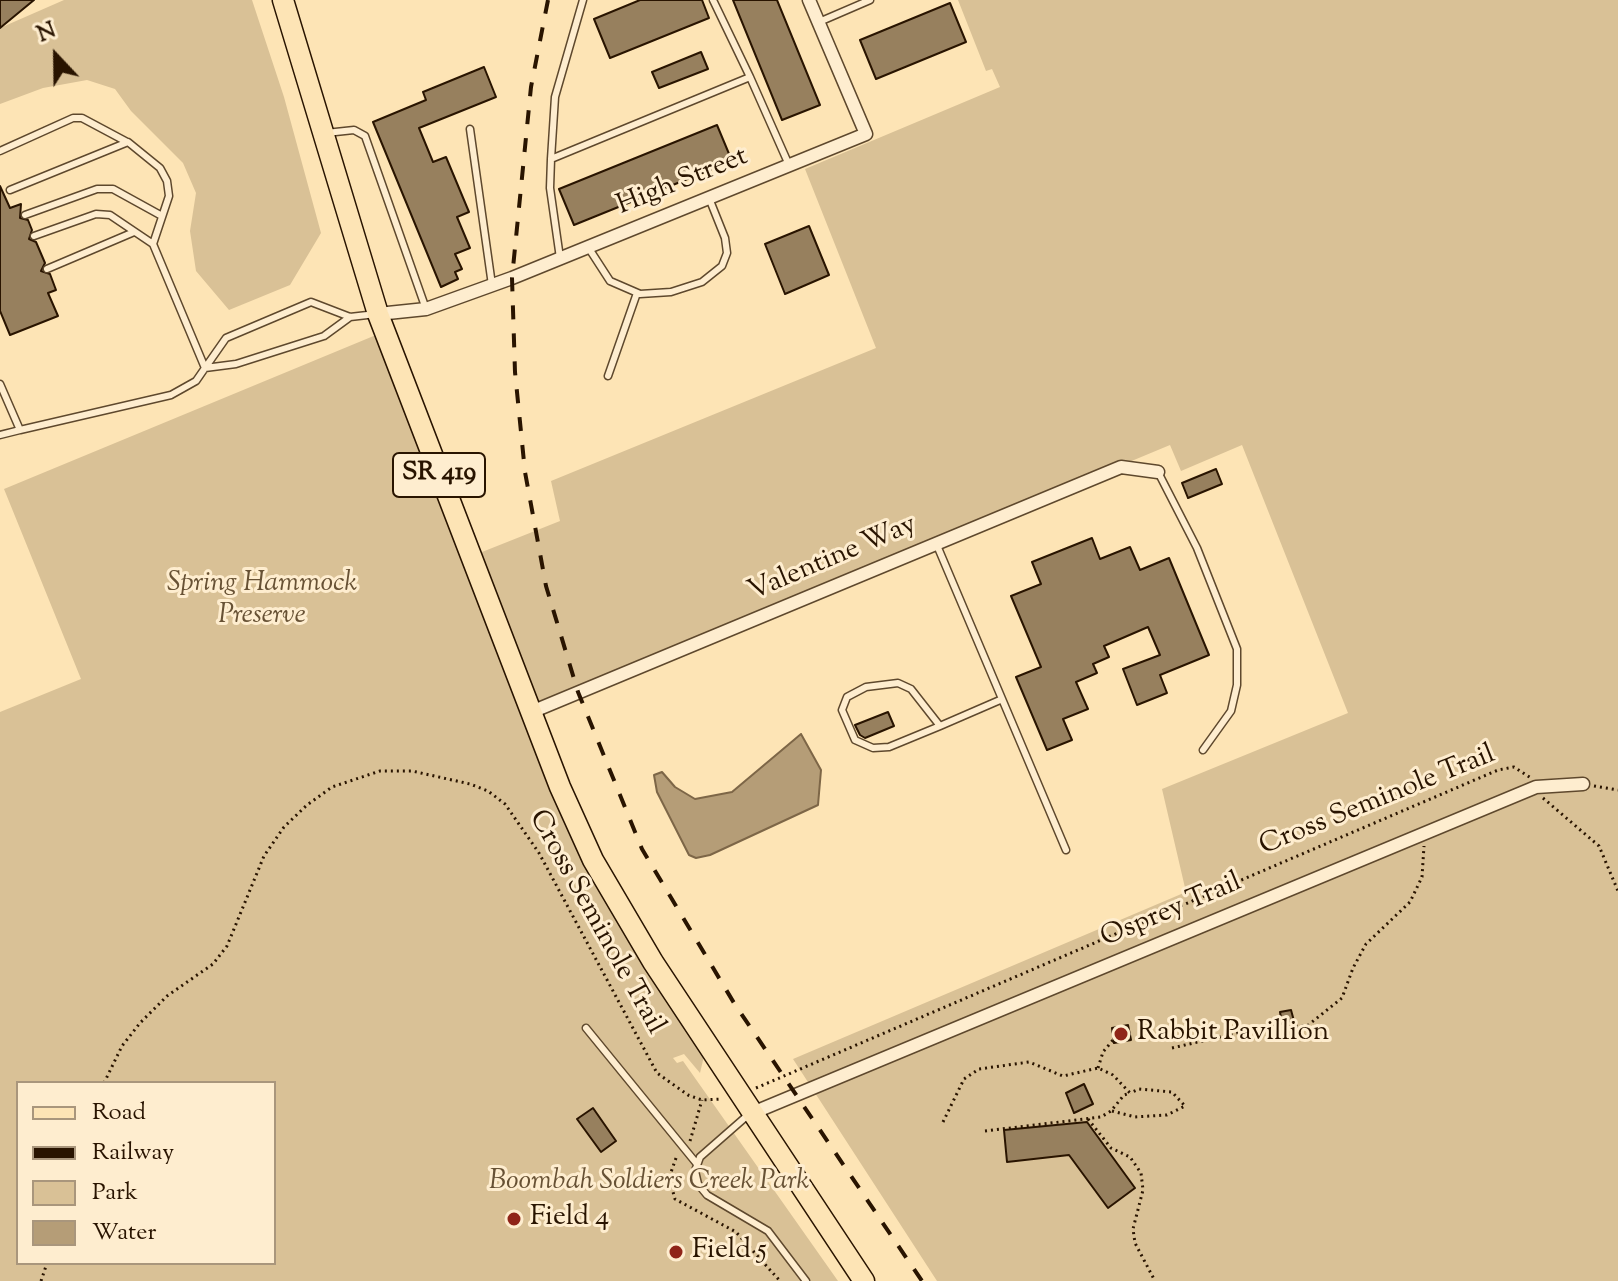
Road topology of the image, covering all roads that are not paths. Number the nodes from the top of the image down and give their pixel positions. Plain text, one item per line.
1 (283, 0) edge
2 (583, 0) edge
3 (713, 0) edge
4 (809, 0) edge
5 (870, 0) edge
6 (819, 22) junction
7 (750, 77) junction
8 (470, 129) dead end
9 (326, 133) junction
10 (128, 142) junction
11 (0, 151) edge
12 (551, 159) junction
13 (789, 165) junction
14 (10, 190) dead end
15 (709, 198) junction
16 (25, 215) dead end
17 (162, 216) junction
18 (134, 232) junction
19 (34, 236) dead end
20 (153, 244) junction
21 (588, 247) junction
22 (560, 258) junction
23 (47, 269) dead end
24 (492, 285) junction
25 (637, 293) junction
26 (426, 309) junction
27 (378, 314) junction
28 (350, 317) junction
29 (205, 368) junction
30 (608, 376) dead end
31 (0, 384) edge
32 (20, 430) junction
33 (0, 435) edge
34 (1158, 472) joint
35 (936, 543) junction
36 (1000, 700) junction
37 (529, 713) junction
38 (940, 726) junction
39 (1203, 750) dead end
40 (1583, 784) road end
41 (1066, 850) dead end
42 (586, 1028) dead end
43 (750, 1114) junction
44 (697, 1164) junction
45 (806, 1281) edge
46 (864, 1281) edge

1 - 9 main road, SR 419
2 - 12 lane
3 - 7 lane
4 - 6 street, High Street
5 - 6 lane
6 - 13 street, High Street
7 - 12 lane
7 - 13 lane
8 - 24 lane
9 - 26 lane
9 - 27 main road, SR 419
10 - 11 lane
10 - 14 lane
10 - 17 lane
12 - 22 lane
13 - 15 street, High Street
15 - 21 street, High Street
15 - 25 lane
16 - 17 lane
17 - 20 lane
18 - 19 lane
18 - 20 lane
18 - 23 lane
20 - 29 lane
21 - 22 street, High Street
21 - 25 lane
22 - 24 street, High Street
24 - 26 street, High Street
25 - 30 lane
26 - 27 street, High Street
27 - 28 lane
27 - 37 main road, SR 419
28 - 29 lane
28 - 29 lane
29 - 32 lane
31 - 32 lane
32 - 33 lane
34 - 35 street, Valentine Way
34 - 39 lane
35 - 36 lane
35 - 37 street, Valentine Way
36 - 38 lane
36 - 41 lane
37 - 43 main road, SR 419
38 - 38 lane
40 - 43 street, Osprey Trail
42 - 44 lane
43 - 44 lane
43 - 46 main road, SR 419
44 - 45 lane

